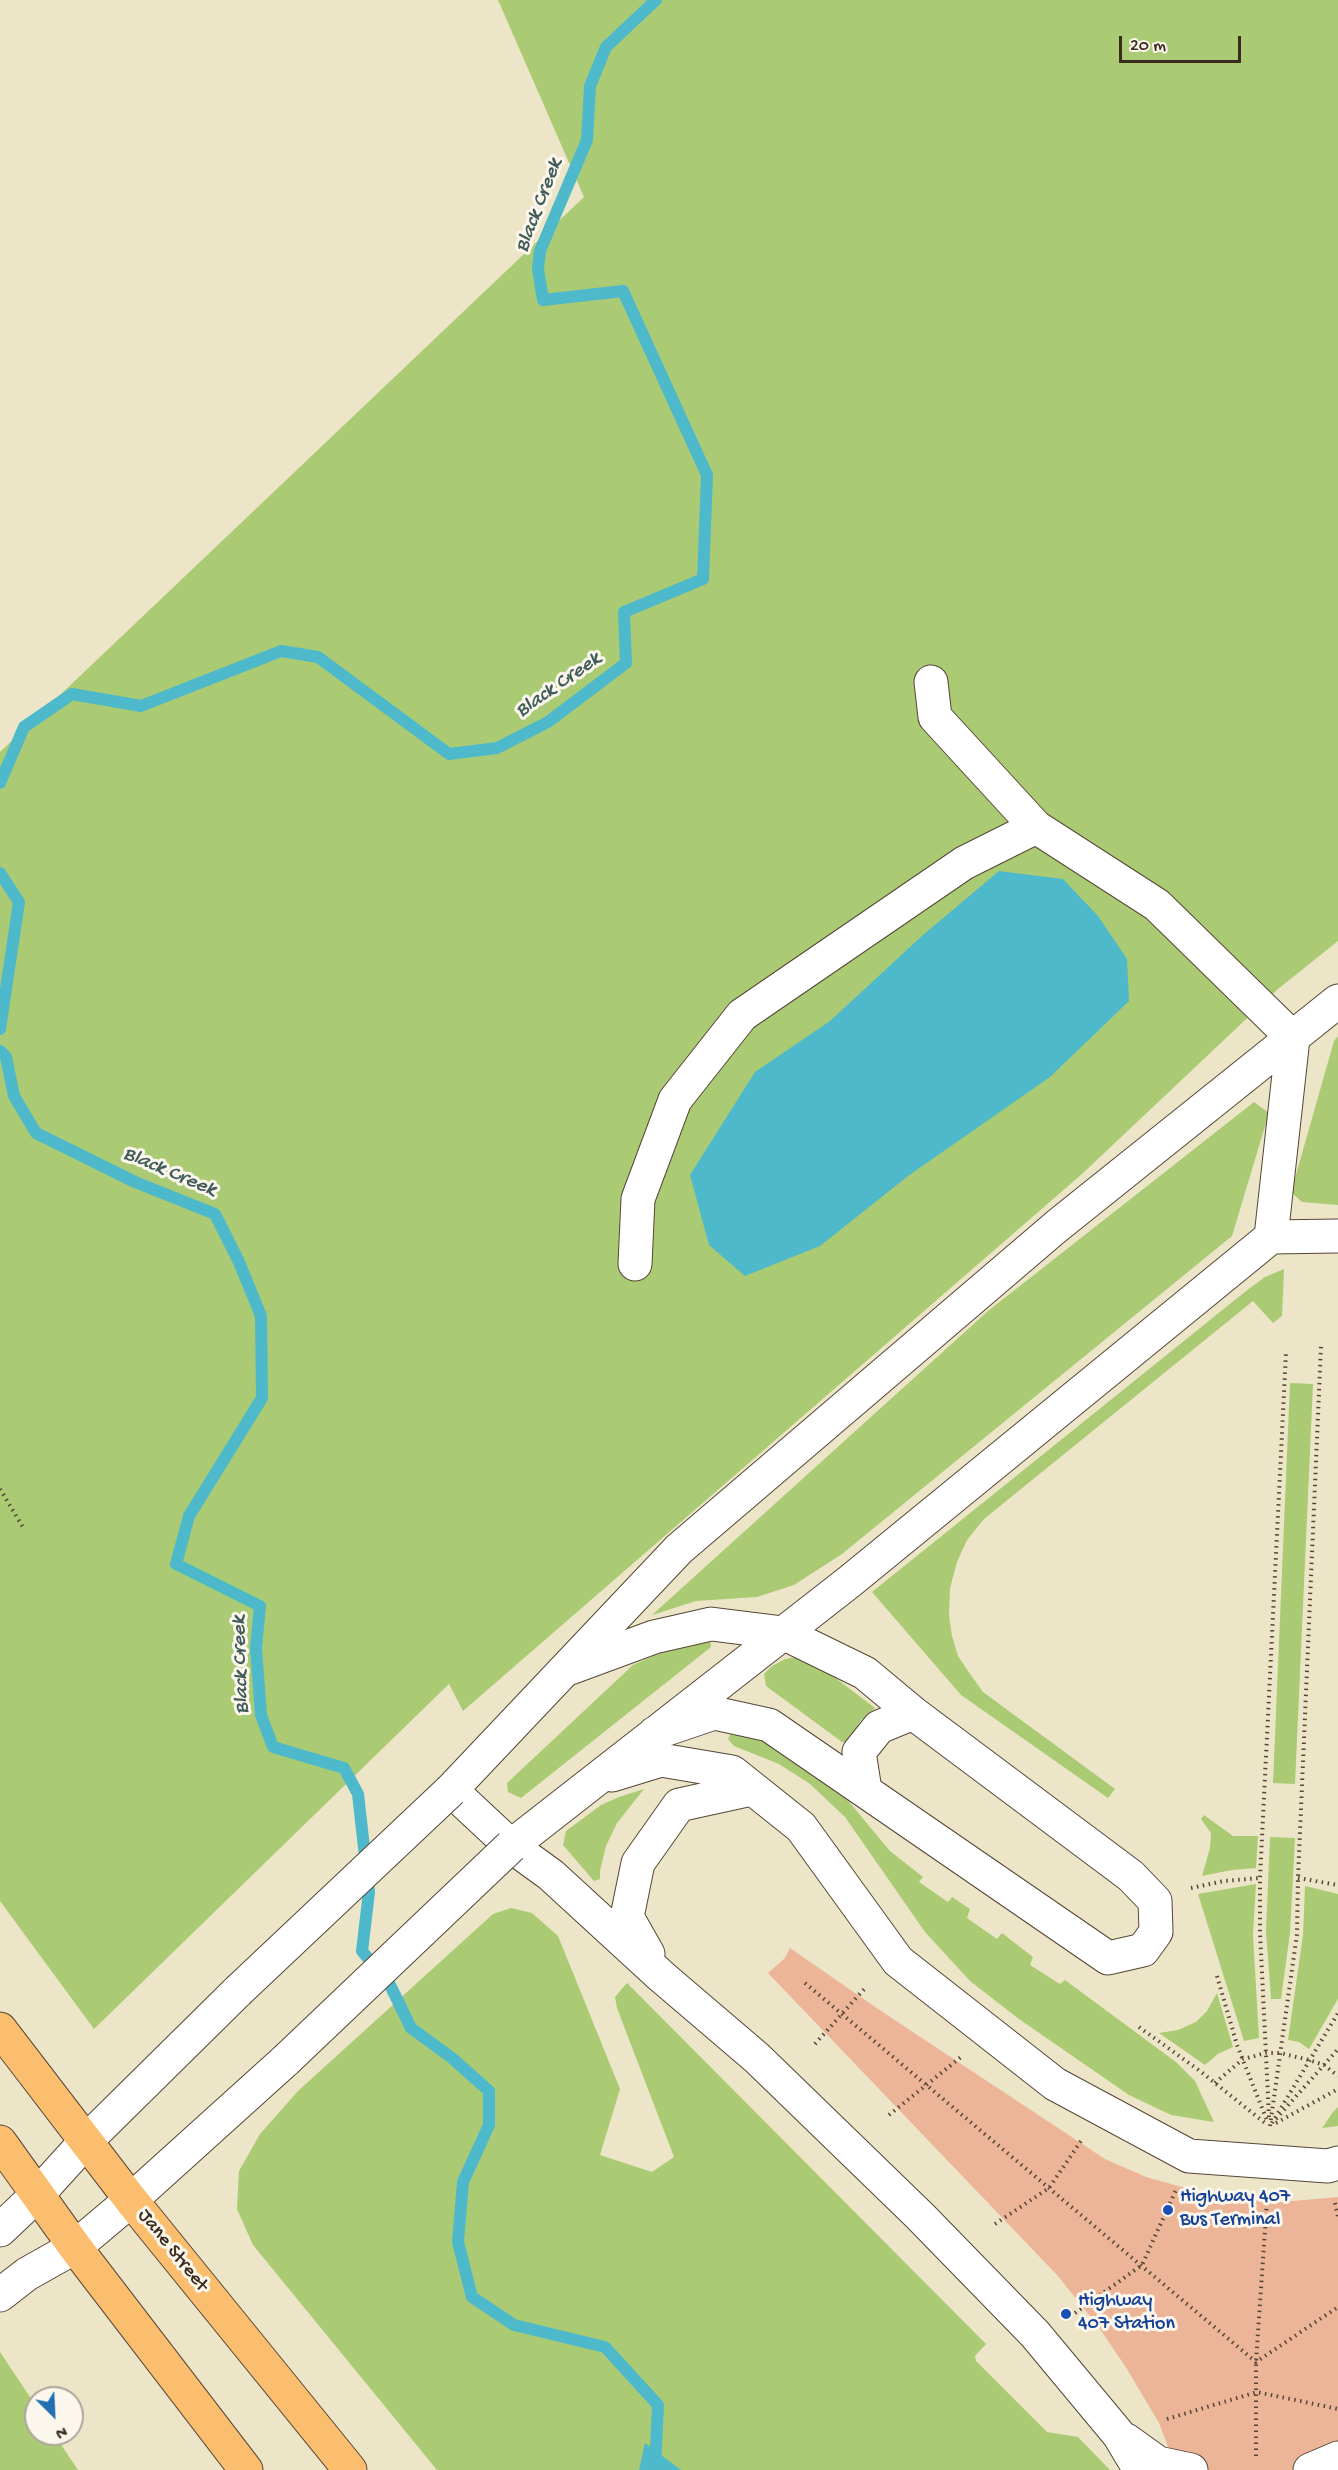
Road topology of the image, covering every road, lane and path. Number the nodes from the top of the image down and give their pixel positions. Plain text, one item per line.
1 (932, 682) dead end
2 (1036, 827) junction
3 (1338, 1001) edge
4 (1293, 1038) junction
5 (1338, 1236) edge
6 (1271, 1237) junction
7 (634, 1264) dead end
8 (1321, 1346) dead end
9 (1286, 1352) dead end
10 (0, 1489) edge
11 (24, 1529) dead end
12 (783, 1633) junction
13 (562, 1670) junction
14 (913, 1713) junction
15 (655, 1733) junction
16 (593, 1781) junction
17 (752, 1789) junction
18 (450, 1790) junction
19 (865, 1790) junction
20 (511, 1846) junction
21 (1260, 1878) junction
22 (1298, 1878) junction
23 (1338, 1885) edge
24 (1191, 1888) dead end
25 (661, 1976) junction
26 (1217, 1976) dead end
27 (805, 1983) dead end
28 (866, 1987) dead end
29 (1338, 2013) edge
30 (842, 2014) junction
31 (1139, 2027) dead end
32 (0, 2029) edge
33 (815, 2044) dead end
34 (1338, 2049) edge
35 (1266, 2053) junction
36 (1280, 2053) junction
37 (963, 2056) dead end
38 (1243, 2059) junction
39 (1309, 2060) junction
40 (1324, 2065) junction
41 (1338, 2076) edge
42 (1215, 2083) junction
43 (927, 2085) junction
44 (1338, 2089) edge
45 (889, 2115) dead end
46 (1270, 2127) junction
47 (1268, 2135) dead end
48 (1084, 2137) dead end
49 (87, 2140) junction
50 (0, 2142) edge
51 (1338, 2163) edge
52 (1178, 2187) dead end
53 (1049, 2188) junction
54 (38, 2194) junction
55 (131, 2200) junction
56 (1267, 2201) dead end
57 (995, 2224) dead end
58 (0, 2230) edge
59 (75, 2247) junction
60 (1142, 2265) junction
61 (0, 2295) edge
62 (1338, 2307) edge
63 (1075, 2313) dead end
64 (1256, 2362) junction
65 (1257, 2392) junction
66 (1338, 2409) edge
67 (1167, 2419) dead end
68 (1119, 2435) junction
69 (1256, 2456) dead end
70 (1338, 2458) edge
71 (246, 2470) edge
72 (350, 2470) edge
73 (1140, 2470) edge
74 (1191, 2470) edge
75 (1310, 2470) edge

1 - 2 lane
2 - 4 lane
2 - 7 lane
3 - 4 lane
4 - 6 lane
4 - 13 lane
5 - 6 lane
6 - 12 lane
8 - 22 path
9 - 21 path
10 - 11 path
12 - 13 lane
12 - 14 lane
12 - 15 lane
13 - 18 lane
14 - 19 lane
14 - 19 lane
15 - 16 lane
15 - 19 lane
16 - 17 lane
16 - 20 lane
17 - 25 lane
17 - 51 lane
18 - 20 lane
18 - 49 lane, bridge
20 - 25 lane
20 - 55 lane, bridge
21 - 24 path
21 - 35 path
22 - 23 path
22 - 36 path
25 - 68 lane
26 - 38 path
27 - 30 path
28 - 30 path
29 - 39 path
30 - 33 path
30 - 43 path
31 - 42 path
32 - 49 main road, Jane Street
34 - 40 path
35 - 36 path
35 - 38 path
35 - 46 path
36 - 39 path
36 - 46 path
37 - 43 path
38 - 42 path
38 - 46 path
39 - 40 path
39 - 46 path
40 - 41 path
40 - 46 path
42 - 46 path
43 - 45 path
43 - 53 path
44 - 46 path
46 - 47 path
48 - 53 path
49 - 54 lane
49 - 55 main road, Jane Street
50 - 54 main road
52 - 60 path
53 - 57 path
53 - 60 path
54 - 58 lane
54 - 59 main road
55 - 59 lane
55 - 72 main road, Jane Street
56 - 64 path
59 - 61 lane
59 - 71 main road
60 - 63 path
60 - 64 path
62 - 64 path
64 - 65 path
65 - 66 path
65 - 67 path
65 - 69 path
68 - 73 lane
68 - 74 lane
70 - 75 lane

